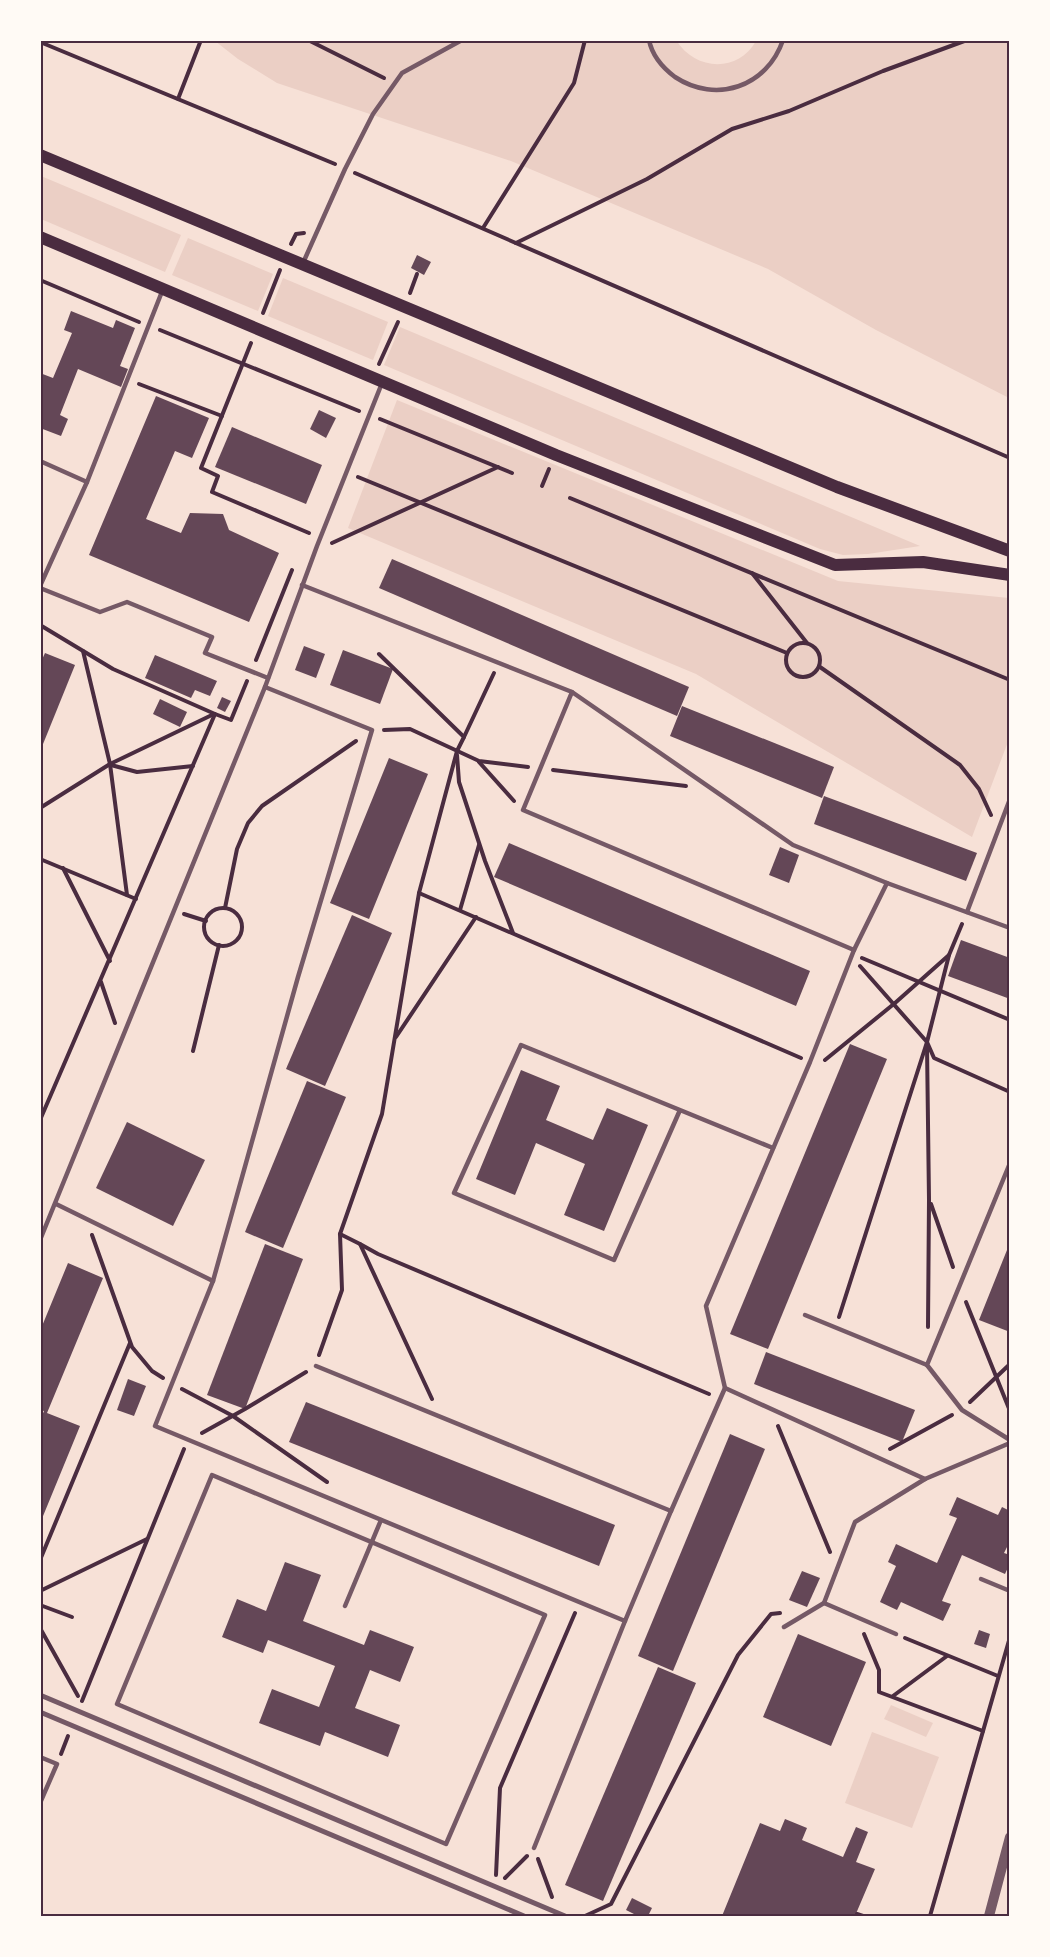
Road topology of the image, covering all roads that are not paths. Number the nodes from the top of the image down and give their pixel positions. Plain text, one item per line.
1 (462, 40) edge
2 (649, 40) edge
3 (783, 40) edge
4 (40, 155) edge
5 (40, 237) edge
6 (302, 265) junction
7 (163, 288) junction
8 (378, 379) junction
9 (40, 461) edge
10 (87, 482) junction
11 (1010, 551) edge
12 (1004, 573) edge
13 (302, 585) junction
14 (40, 587) edge
15 (268, 678) junction
16 (265, 687) junction
17 (572, 692) junction
18 (1010, 799) edge
19 (887, 883) junction
20 (967, 912) junction
21 (1010, 928) edge
22 (853, 954) junction
23 (680, 1110) junction
24 (773, 1148) junction
25 (1010, 1162) edge
26 (56, 1204) junction
27 (40, 1240) edge
28 (213, 1281) junction
29 (805, 1316) dead end
30 (927, 1365) junction
31 (316, 1366) road end
32 (725, 1388) junction
33 (1010, 1441) edge
34 (925, 1479) junction
35 (671, 1511) junction
36 (381, 1520) junction
37 (371, 1543) junction
38 (981, 1579) dead end
39 (1010, 1591) edge
40 (824, 1603) junction
41 (345, 1606) dead end
42 (625, 1621) junction
43 (784, 1628) dead end
44 (896, 1634) road end
45 (40, 1695) edge
46 (40, 1712) edge
47 (40, 1757) edge
48 (40, 1803) edge
49 (1010, 1837) edge
50 (534, 1848) road end
51 (524, 1917) edge
52 (565, 1917) edge
53 (989, 1917) edge

1 - 6 lane
2 - 3 lane
4 - 6 main road
5 - 7 main road
6 - 11 main road
7 - 8 main road
7 - 10 lane
8 - 12 main road
8 - 13 lane
9 - 10 lane
10 - 14 lane
13 - 15 lane
13 - 17 lane
14 - 15 lane
15 - 16 lane
16 - 26 lane
16 - 28 lane
17 - 19 lane
17 - 22 lane
18 - 20 lane
19 - 20 lane
19 - 22 lane
20 - 21 lane
22 - 24 lane
23 - 23 lane
23 - 24 lane
24 - 32 lane
25 - 30 lane
26 - 27 lane
26 - 28 lane
28 - 36 lane
29 - 30 lane
30 - 33 lane
31 - 35 lane
32 - 34 lane
32 - 35 lane
33 - 34 lane
34 - 40 lane
35 - 42 lane
36 - 37 lane
36 - 42 lane
37 - 37 lane
37 - 41 lane
38 - 39 lane
40 - 43 lane
40 - 44 lane
42 - 50 lane
45 - 52 street
46 - 51 street
47 - 48 lane
49 - 53 street

